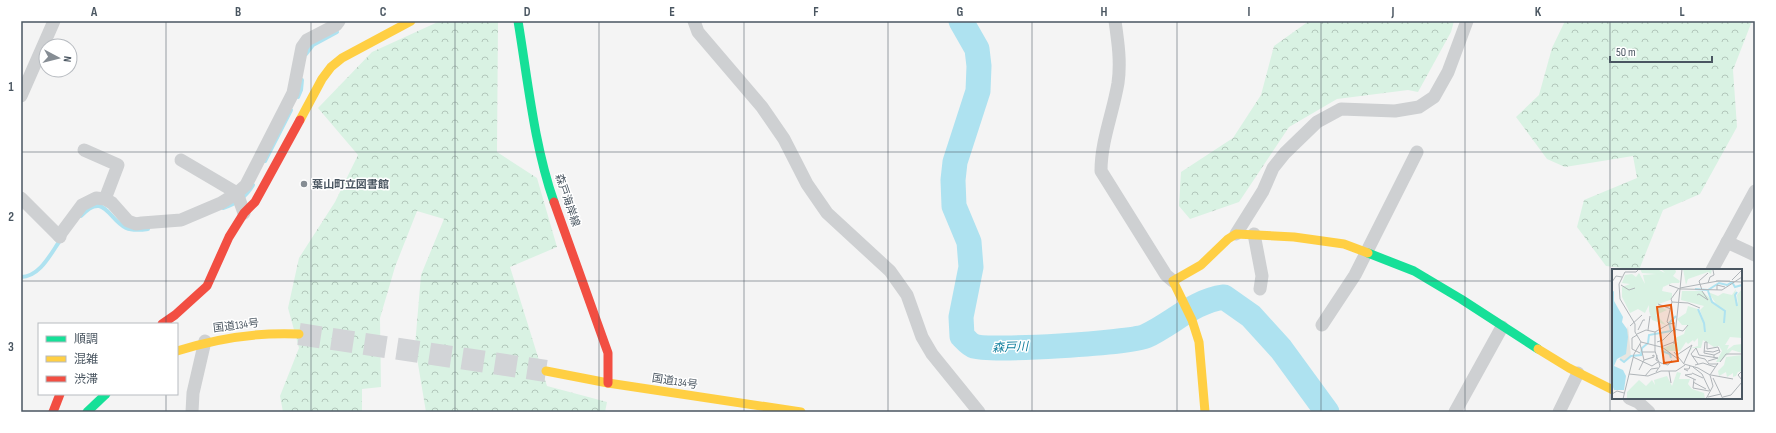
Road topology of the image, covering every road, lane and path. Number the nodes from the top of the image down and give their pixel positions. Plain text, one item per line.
1 (54, 21) edge
2 (339, 21) edge
3 (411, 21) edge
4 (518, 21) edge
5 (694, 21) edge
6 (1115, 21) edge
7 (1467, 21) edge
8 (21, 96) edge
9 (84, 150) dead end
10 (1418, 152) dead end
11 (181, 160) dead end
12 (1755, 191) edge
13 (238, 194) junction
14 (21, 198) edge
15 (105, 199) junction
16 (244, 212) junction
17 (1236, 234) junction
18 (1254, 234) junction
19 (1727, 242) junction
20 (1367, 252) junction
21 (1755, 255) edge
22 (1713, 269) edge
23 (1173, 281) junction
24 (1260, 289) dead end
25 (163, 323) edge
26 (1322, 325) dead end
27 (1502, 328) junction
28 (299, 334) tunnel mouth
29 (205, 341) junction
30 (178, 351) edge
31 (546, 371) tunnel mouth
32 (1578, 373) junction
33 (608, 383) junction
34 (1612, 390) edge
35 (60, 395) edge
36 (105, 395) edge
37 (780, 410) edge
38 (53, 412) edge
39 (87, 412) edge
40 (192, 412) edge
41 (801, 412) edge
42 (979, 412) edge
43 (1205, 412) edge
44 (1455, 412) edge
45 (1559, 412) edge

1 - 8 street
2 - 13 street
3 - 16 main road
4 - 33 main road, 森戸海岸線
5 - 42 street
6 - 23 street
7 - 17 street
9 - 15 street
10 - 20 street
11 - 13 street
12 - 19 street
13 - 15 street
13 - 16 street
14 - 15 street
16 - 25 main road
17 - 18 main road
17 - 23 main road
18 - 20 main road
18 - 24 street
19 - 21 street
19 - 22 street
20 - 26 street
20 - 27 main road
23 - 43 main road
27 - 32 main road
27 - 44 street
28 - 29 main road, 国道134号
29 - 30 main road, 国道134号
29 - 40 street
31 - 33 main road, 国道134号
32 - 34 main road
32 - 45 street
33 - 37 main road, 国道134号
35 - 38 main road
36 - 39 main road
37 - 41 main road, 国道134号

